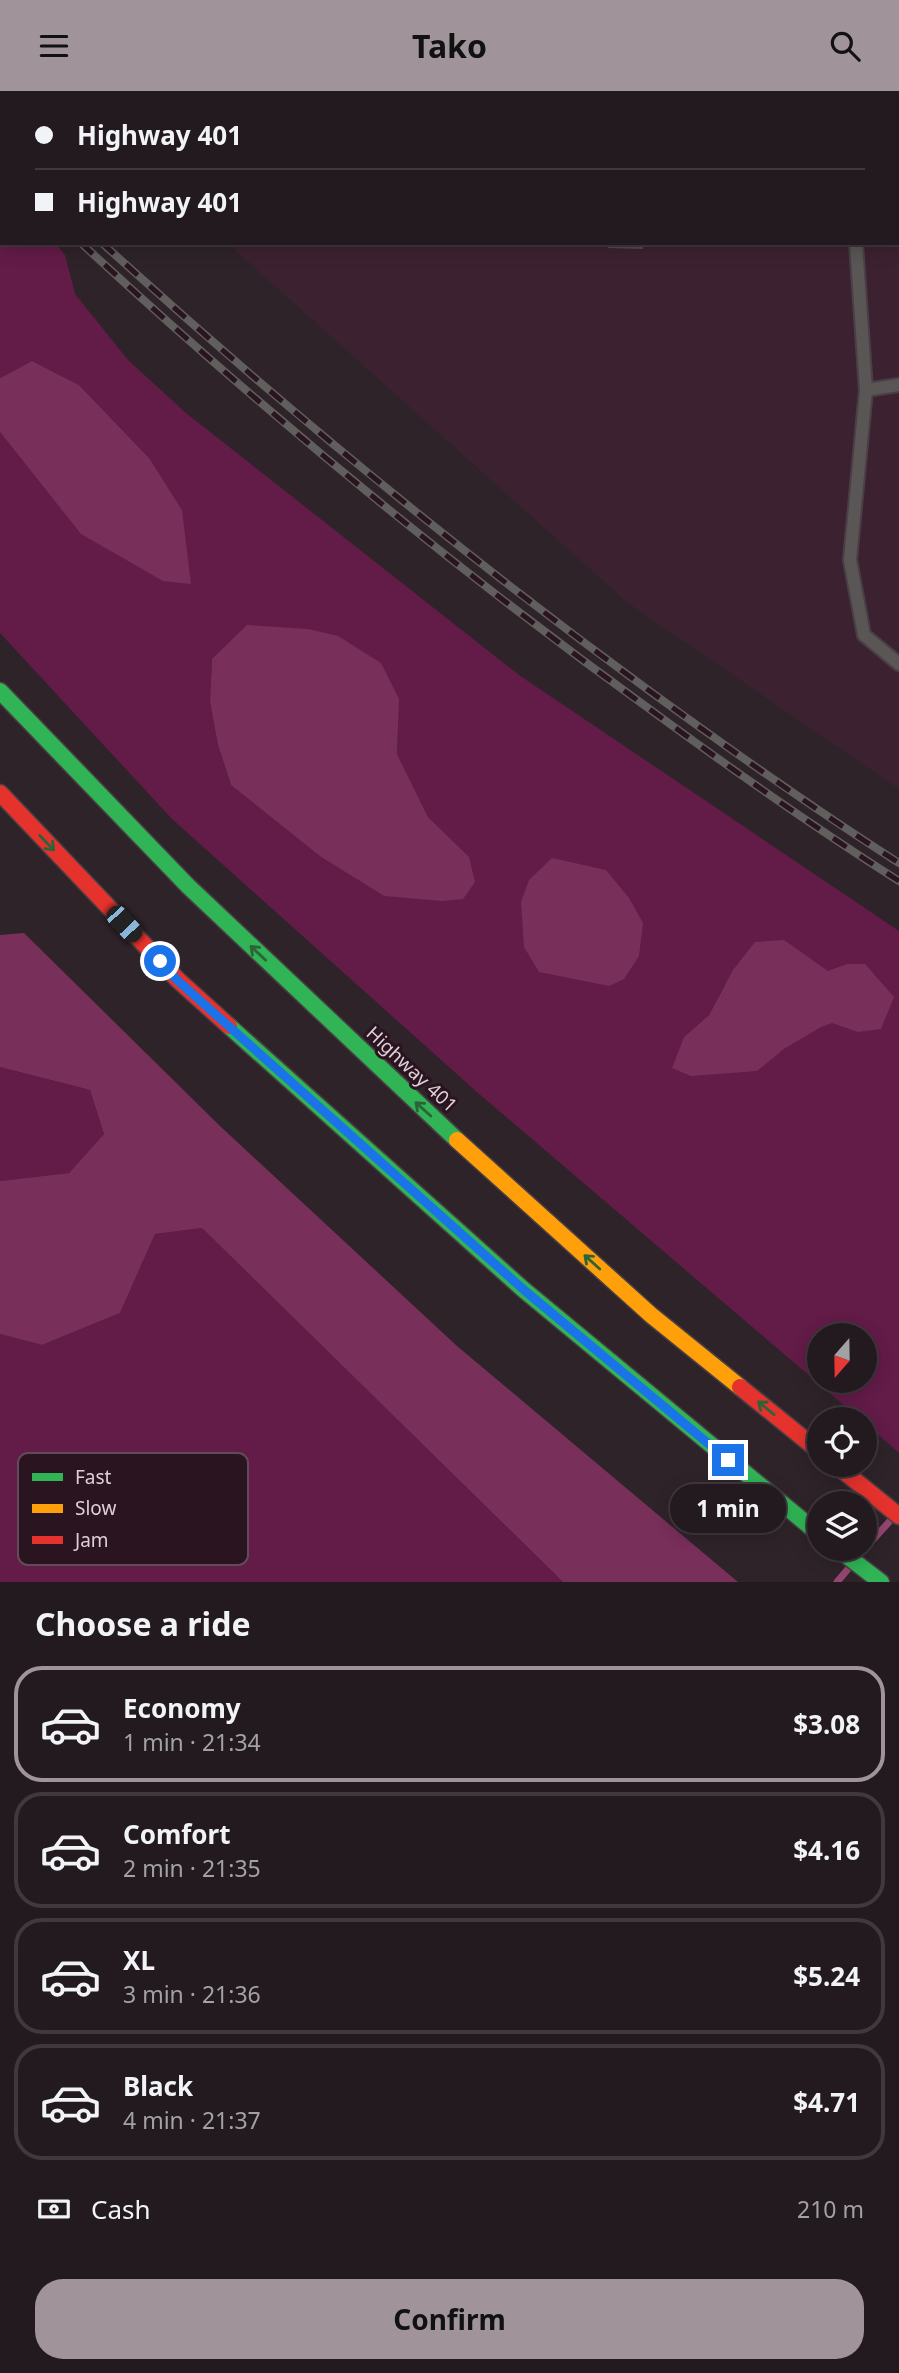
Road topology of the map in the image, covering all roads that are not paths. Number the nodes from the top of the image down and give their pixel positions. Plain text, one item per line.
1 (856, 245) edge
2 (899, 385) edge
3 (866, 390) junction
4 (899, 664) edge
5 (0, 691) edge
6 (0, 793) edge
7 (807, 1441) edge
8 (851, 1477) edge
9 (899, 1516) edge
10 (807, 1524) edge
11 (854, 1561) edge
12 (881, 1582) edge

1 - 3 lane
2 - 3 lane
3 - 4 lane
7 -> 5 highway, Highway 401
6 -> 10 highway
8 - 9 highway
11 - 12 highway

